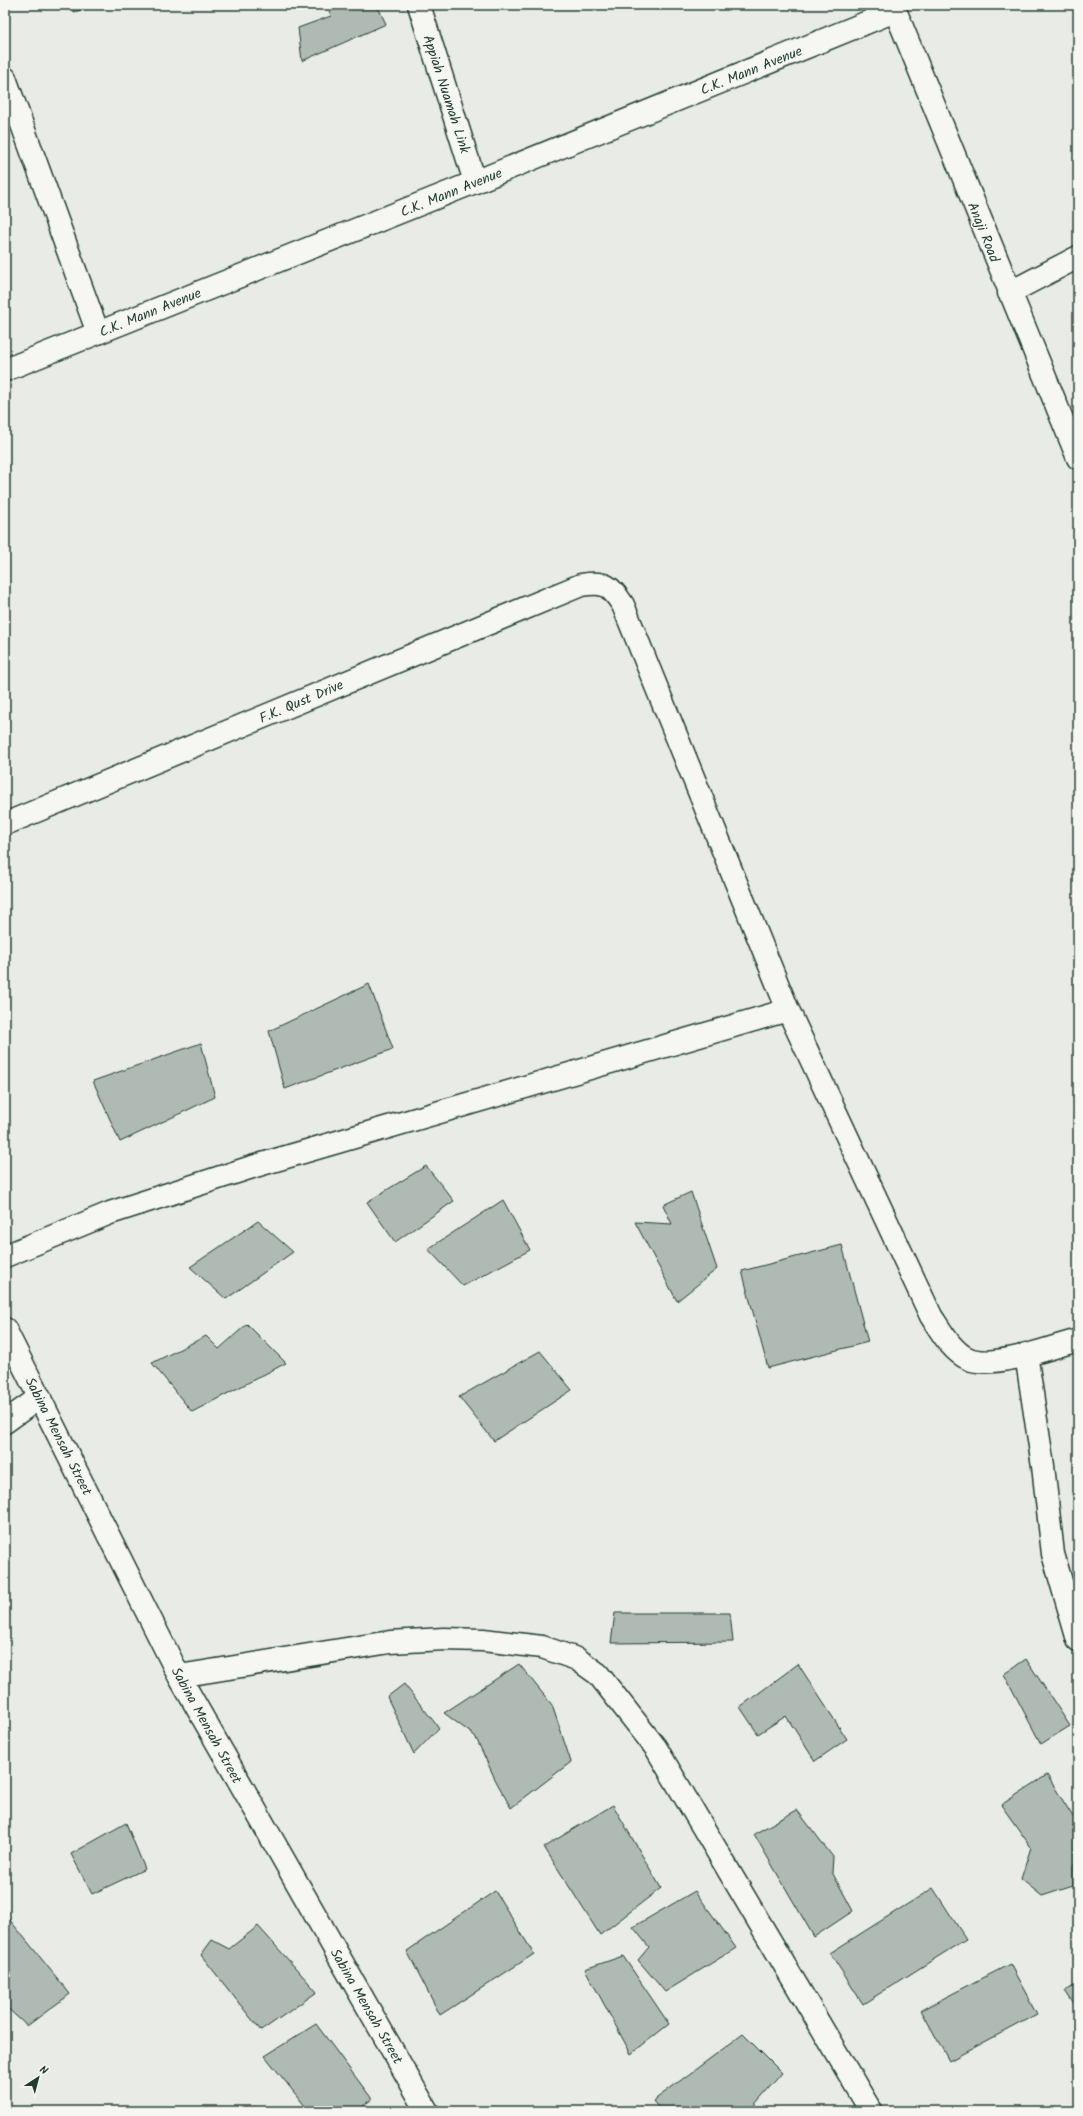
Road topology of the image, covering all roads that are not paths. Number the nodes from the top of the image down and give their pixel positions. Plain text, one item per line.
1 (419, 5) edge
2 (894, 8) edge
3 (5, 78) edge
4 (475, 182) junction
5 (1078, 257) edge
6 (1009, 293) junction
7 (98, 333) junction
8 (5, 370) edge
9 (1078, 458) edge
10 (5, 824) edge
11 (788, 1010) junction
12 (5, 1256) edge
13 (5, 1329) edge
14 (1078, 1340) edge
15 (1026, 1354) junction
16 (40, 1398) junction
17 (5, 1422) edge
18 (1078, 1640) edge
19 (179, 1676) junction
20 (427, 2111) edge
21 (871, 2111) edge

1 - 4 street, Appiah Nuamah Link
2 - 4 street, C.K. Mann Avenue
2 - 6 street, Anaji Road
3 - 7 street
4 - 7 street, C.K. Mann Avenue
5 - 6 street
6 - 9 street, Anaji Road
7 - 8 street, C.K. Mann Avenue
10 - 11 street, F.K. Qust Drive
11 - 12 street
11 - 15 street
13 - 16 street, Sabina Mensah Street
14 - 15 street
15 - 18 street
16 - 17 street
16 - 19 street, Sabina Mensah Street
19 - 20 street, Sabina Mensah Street
19 - 21 street

